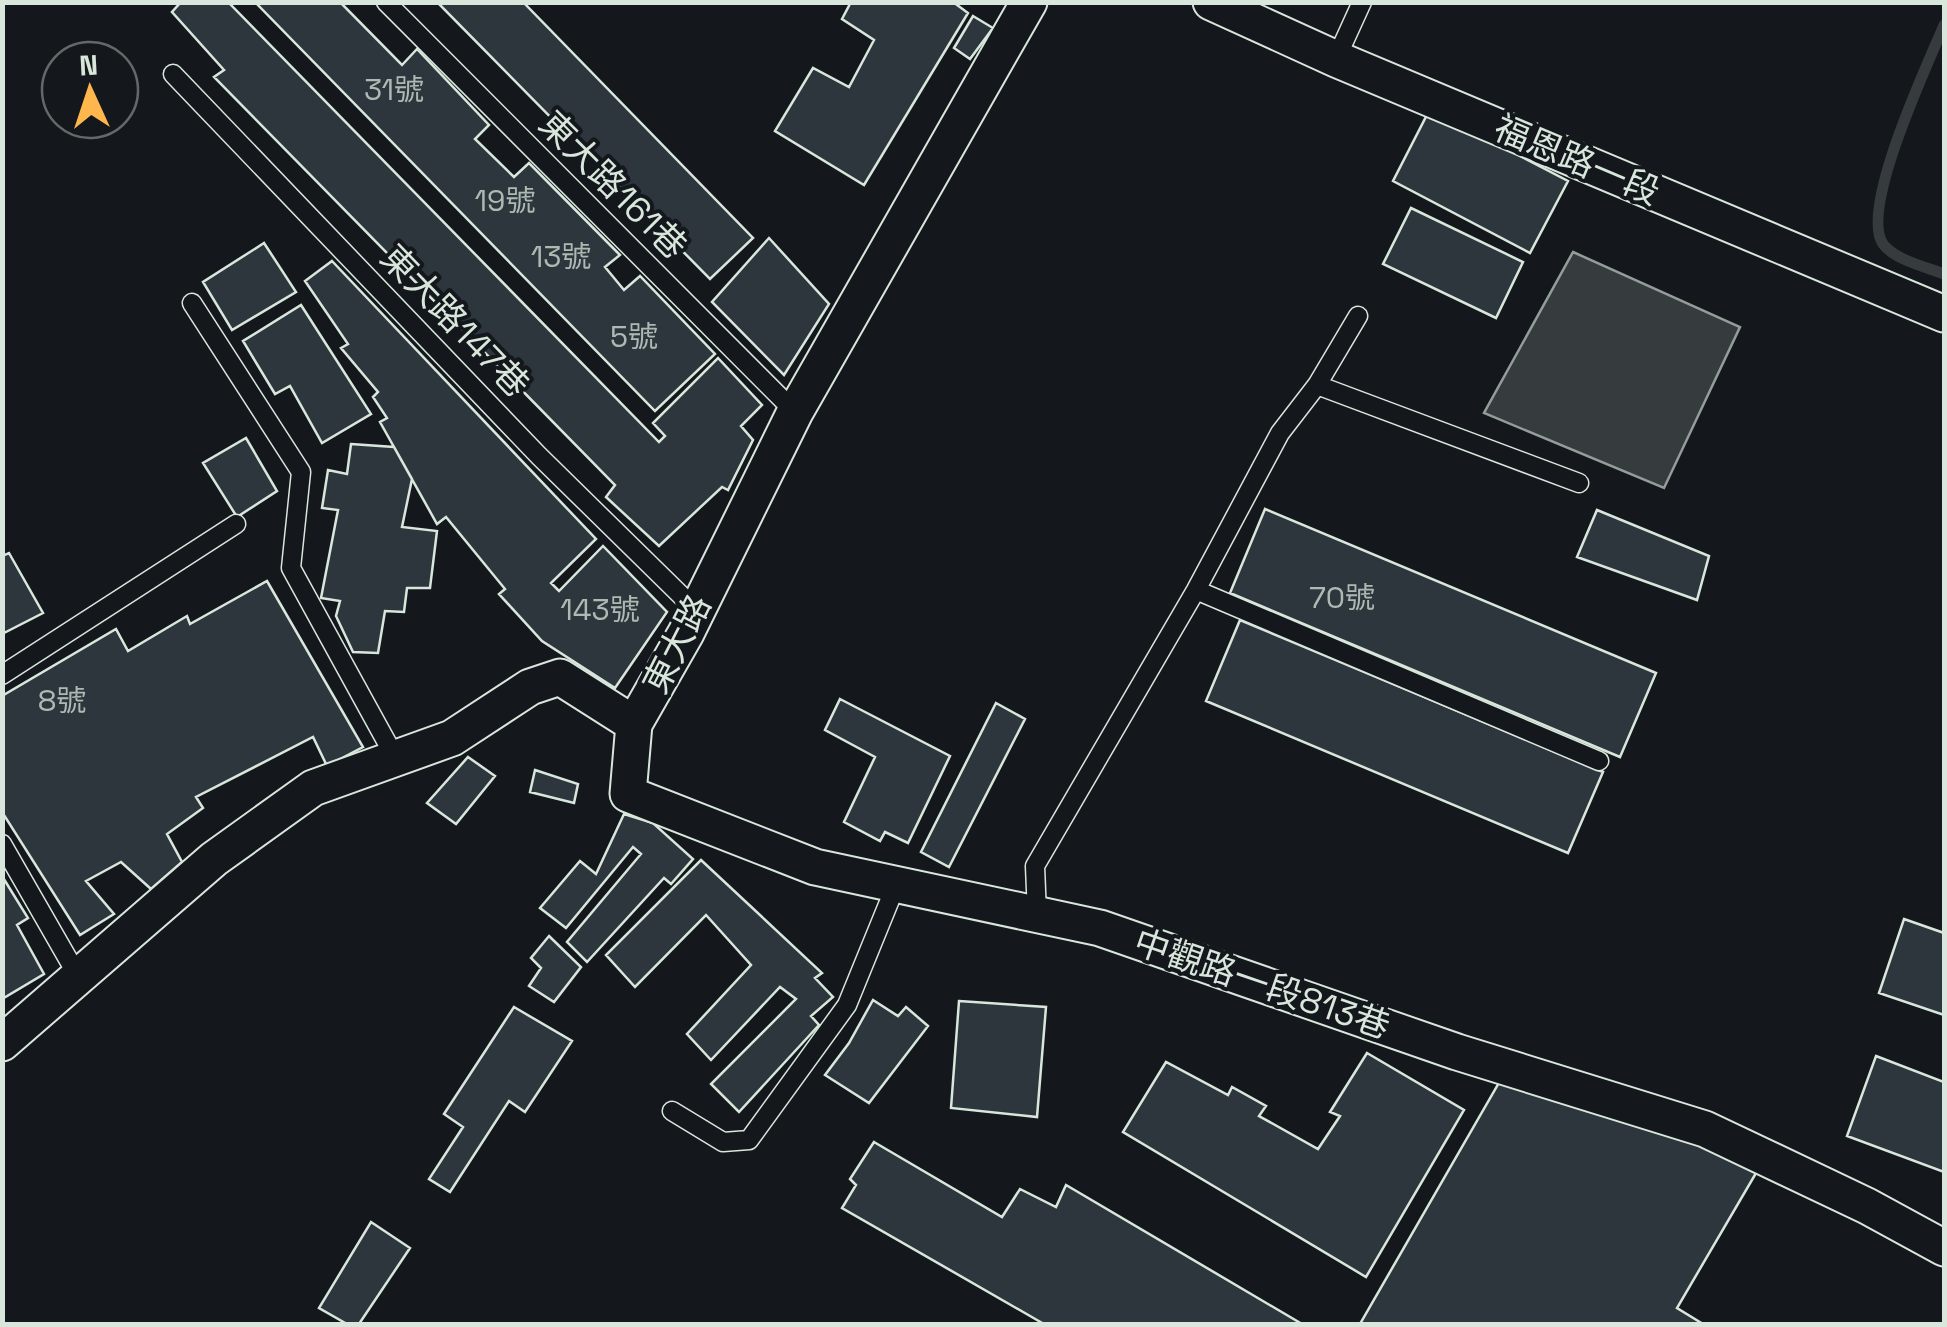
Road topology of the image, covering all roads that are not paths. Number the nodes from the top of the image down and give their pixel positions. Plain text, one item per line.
1 (386, 2) edge
2 (1029, 2) edge
3 (1211, 2) edge
4 (1362, 2) edge
5 (1336, 59) junction
6 (173, 74) dead end
7 (192, 303) dead end
8 (1944, 314) edge
9 (1358, 316) dead end
10 (1318, 384) junction
11 (794, 412) junction
12 (1580, 483) dead end
13 (236, 524) dead end
14 (1196, 590) junction
15 (695, 609) junction
16 (2, 675) edge
17 (634, 724) junction
18 (396, 760) junction
19 (1599, 761) dead end
20 (2, 844) edge
21 (896, 885) junction
22 (1038, 916) junction
23 (78, 978) junction
24 (2, 1043) edge
25 (672, 1110) dead end
26 (1944, 1248) edge

1 - 11 lane, 東大路161巷
2 - 11 street, 東大路
3 - 5 street, 福恩路一段
4 - 5 lane
5 - 8 street, 福恩路一段
6 - 15 lane, 東大路147巷
7 - 18 lane
9 - 10 lane
10 - 12 lane
10 - 14 lane
11 - 15 street, 東大路
13 - 16 lane
14 - 19 lane
14 - 22 lane
15 - 17 street, 東大路
17 - 18 street, 東大路
17 - 21 street, 中觀路一段813巷
18 - 23 street, 東大路
20 - 23 lane
21 - 22 street, 中觀路一段813巷
21 - 25 lane
22 - 26 street, 中觀路一段813巷
23 - 24 street, 東大路

